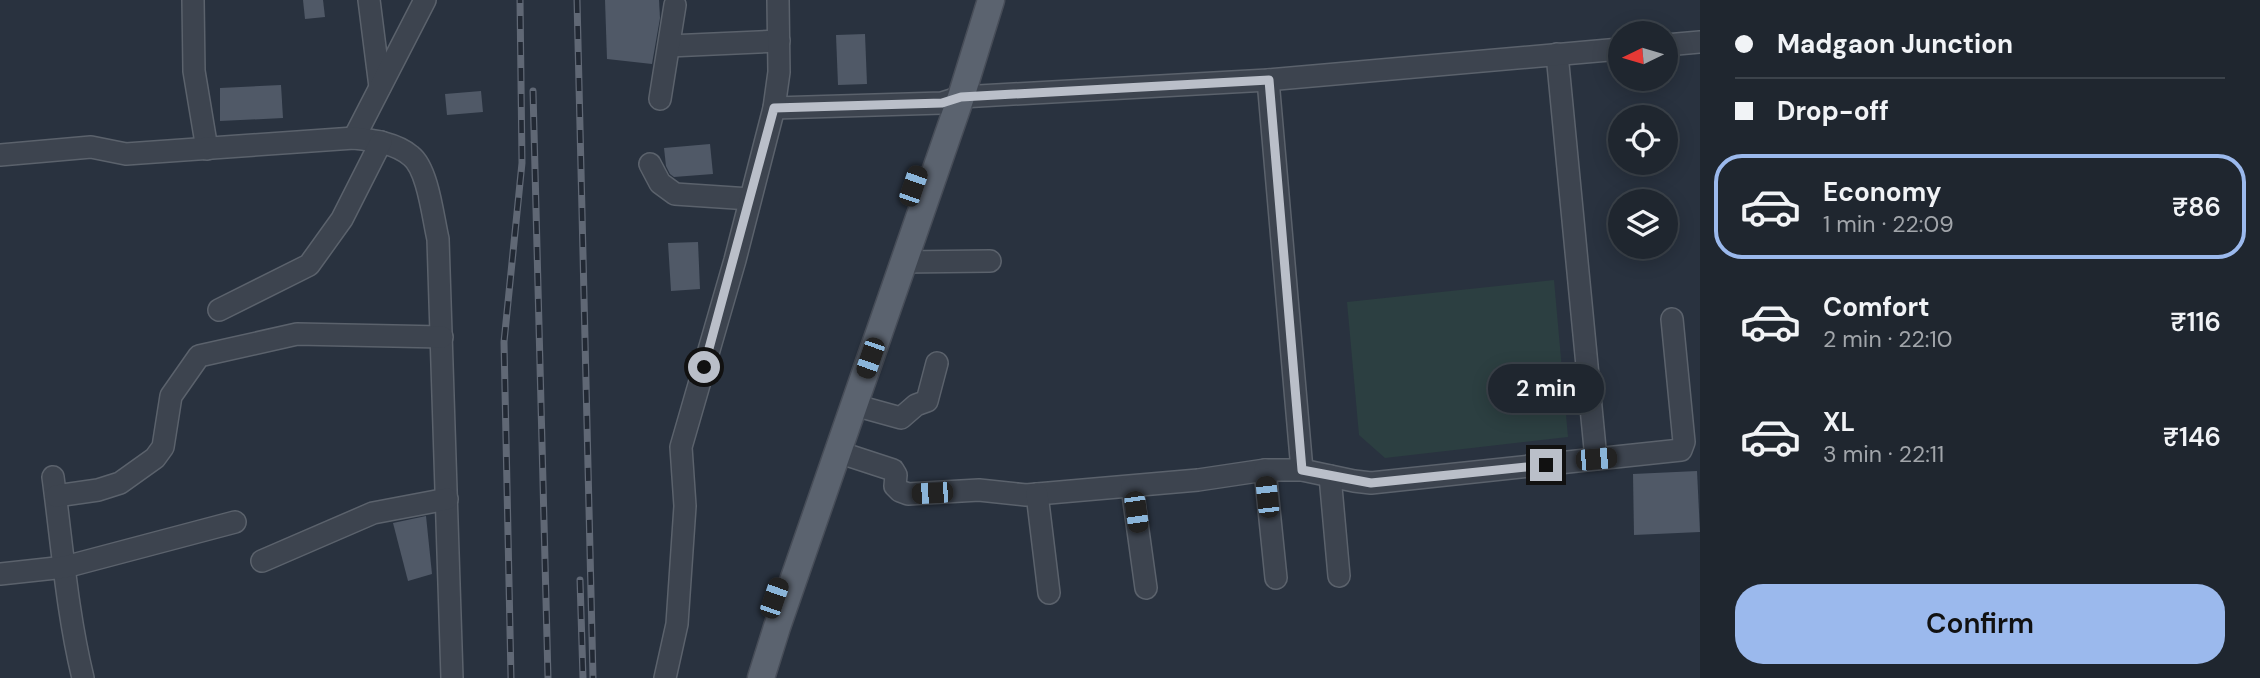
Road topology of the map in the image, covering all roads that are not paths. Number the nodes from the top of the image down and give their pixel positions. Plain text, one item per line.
1 (192, 0) edge
2 (369, 0) edge
3 (425, 0) edge
4 (778, 0) edge
5 (973, 0) edge
6 (991, 0) edge
7 (676, 5) dead end
8 (779, 41) junction
9 (1700, 43) edge
10 (1678, 44) edge
11 (669, 47) junction
12 (1608, 50) edge
13 (1557, 54) junction
14 (1269, 80) junction
15 (380, 87) junction
16 (660, 99) dead end
17 (951, 100) junction
18 (774, 108) junction
19 (354, 138) junction
20 (381, 142) junction
21 (207, 149) junction
22 (0, 155) edge
23 (650, 164) dead end
24 (929, 164) junction
25 (750, 199) junction
26 (990, 261) dead end
27 (903, 262) junction
28 (219, 310) dead end
29 (1672, 319) dead end
30 (442, 337) junction
31 (937, 363) dead end
32 (854, 405) junction
33 (838, 452) junction
34 (1596, 459) junction
35 (1265, 470) junction
36 (1302, 470) junction
37 (1330, 476) junction
38 (1132, 487) junction
39 (1037, 494) junction
40 (447, 499) junction
41 (235, 522) dead end
42 (262, 561) dead end
43 (65, 567) junction
44 (0, 574) edge
45 (1339, 576) dead end
46 (1276, 578) dead end
47 (1146, 588) dead end
48 (1049, 593) dead end
49 (83, 678) edge
50 (452, 678) edge
51 (665, 678) edge
52 (748, 678) edge
53 (761, 678) edge

1 - 21 street
2 - 15 street
3 - 15 street
4 - 8 street
5 - 17 main road
6 - 17 main road
7 - 11 street
8 - 11 street
8 - 18 street
9 - 10 street
11 - 16 street
12 - 13 street
13 - 14 street
13 - 34 street
14 - 17 street
14 - 36 street
15 - 19 street
17 - 18 street
17 - 24 main road
18 - 25 street
19 - 20 street
19 - 21 street
20 - 28 street
20 - 30 street
21 - 22 street
23 - 25 street
24 - 27 main road
24 - 52 main road
25 - 51 street
26 - 27 street
27 - 32 main road
29 - 34 street
30 - 40 street
30 - 43 street
31 - 32 street
32 - 33 main road
33 - 39 street
33 - 53 main road
34 - 37 street
35 - 36 street
35 - 38 street
35 - 46 street
36 - 37 street
37 - 45 street
38 - 39 street
38 - 47 street
39 - 48 street
40 - 42 street
40 - 50 street
41 - 43 street
43 - 44 street
43 - 49 street

